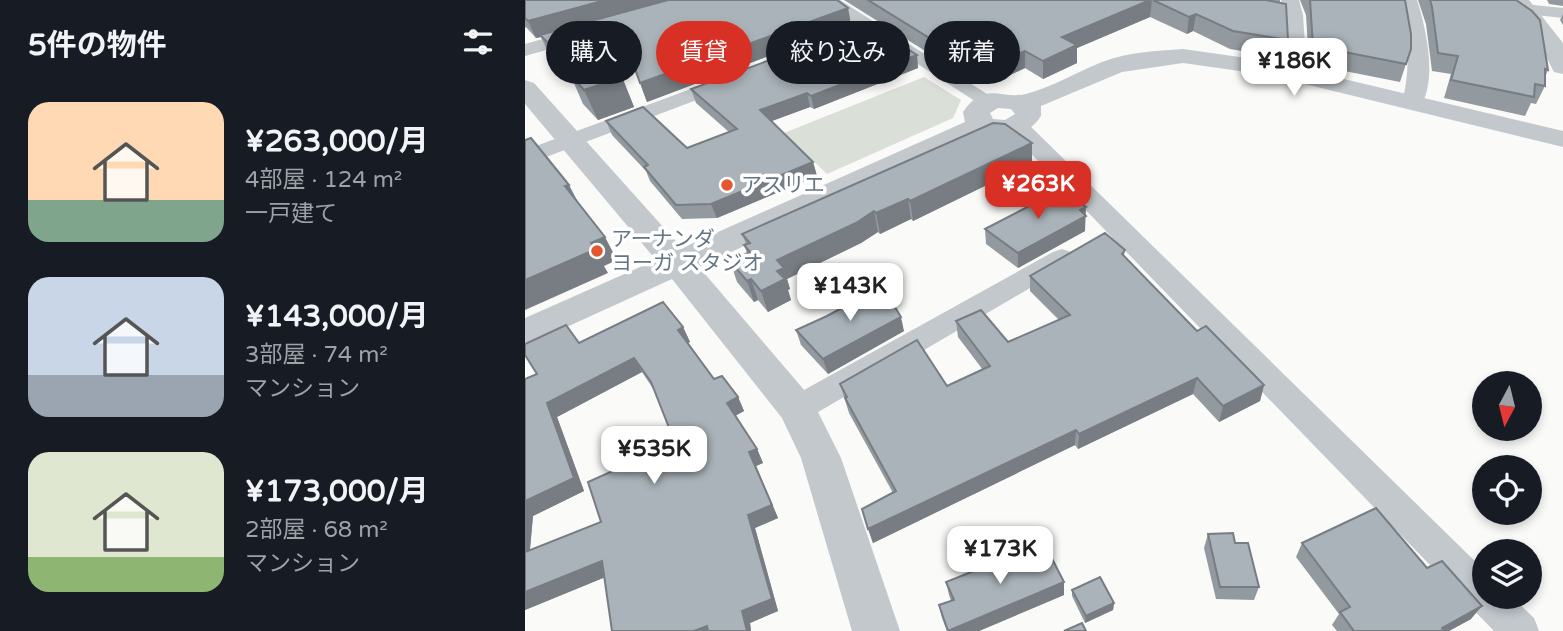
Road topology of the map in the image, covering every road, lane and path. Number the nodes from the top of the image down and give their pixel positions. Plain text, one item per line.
1 (828, 0) edge
2 (1408, 0) edge
3 (1520, 4) edge
4 (1292, 7) edge
5 (1274, 12) edge
6 (1563, 13) edge
7 (861, 21) edge
8 (546, 44) edge
9 (525, 50) edge
10 (910, 56) edge
11 (1563, 67) edge
12 (1297, 75) junction
13 (721, 84) edge
14 (525, 88) edge
15 (1413, 103) junction
16 (985, 113) junction
17 (1021, 115) junction
18 (1563, 137) edge
19 (571, 141) junction
20 (525, 158) edge
21 (1097, 238) junction
22 (676, 262) junction
23 (525, 333) edge
24 (797, 409) junction
25 (1472, 584) edge
26 (1498, 609) edge
27 (876, 631) edge
28 (1520, 631) edge

1 - 7 street
2 - 15 street
3 - 6 street
3 - 11 street
4 - 5 street
4 - 12 street
8 - 9 street
10 - 16 street
12 - 15 street
12 - 17 street
13 - 19 street
14 - 19 street
15 - 18 street
16 - 17 street
16 - 22 street
17 - 21 street
19 - 20 street
19 - 22 street
21 - 24 street
21 - 25 street
22 - 23 street
22 - 24 street
24 - 27 street
26 - 28 street

